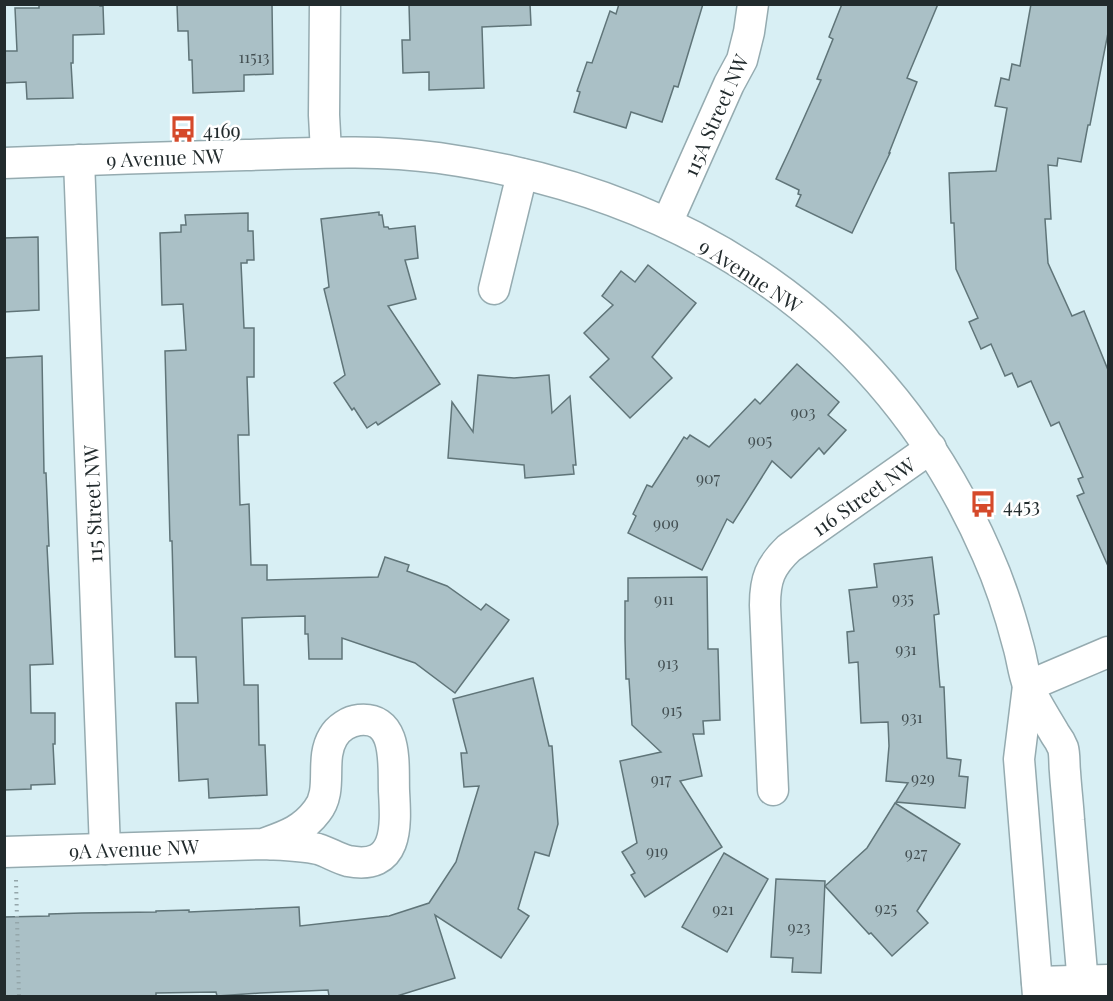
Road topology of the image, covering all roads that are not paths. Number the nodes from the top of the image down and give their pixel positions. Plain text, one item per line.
1 (325, 4) edge
2 (753, 4) edge
3 (326, 153) junction
4 (79, 160) junction
5 (4, 163) edge
6 (522, 174) junction
7 (667, 223) junction
8 (494, 289) dead end
9 (931, 448) junction
10 (1108, 652) edge
11 (1028, 686) junction
12 (773, 790) dead end
13 (263, 844) junction
14 (105, 849) junction
15 (10, 852) edge
16 (1092, 985) edge
17 (1038, 989) edge

1 - 3 street
2 - 7 street, 115A Street NW
3 - 4 street, 9 Avenue NW
3 - 6 street, 9 Avenue NW
4 - 5 street, 9 Avenue NW
4 - 14 street, 115 Street NW
6 - 7 street, 9 Avenue NW
6 - 8 street
7 - 9 street, 9 Avenue NW
9 - 11 street, 116 Street NW
9 - 12 street, 116 Street NW
10 - 11 street
11 - 16 street, 116 Street NW
11 - 17 street, 116 Street NW
13 - 13 street, 9A Avenue NW
13 - 14 street, 9A Avenue NW
14 - 15 street, 9A Avenue NW
16 - 17 street

